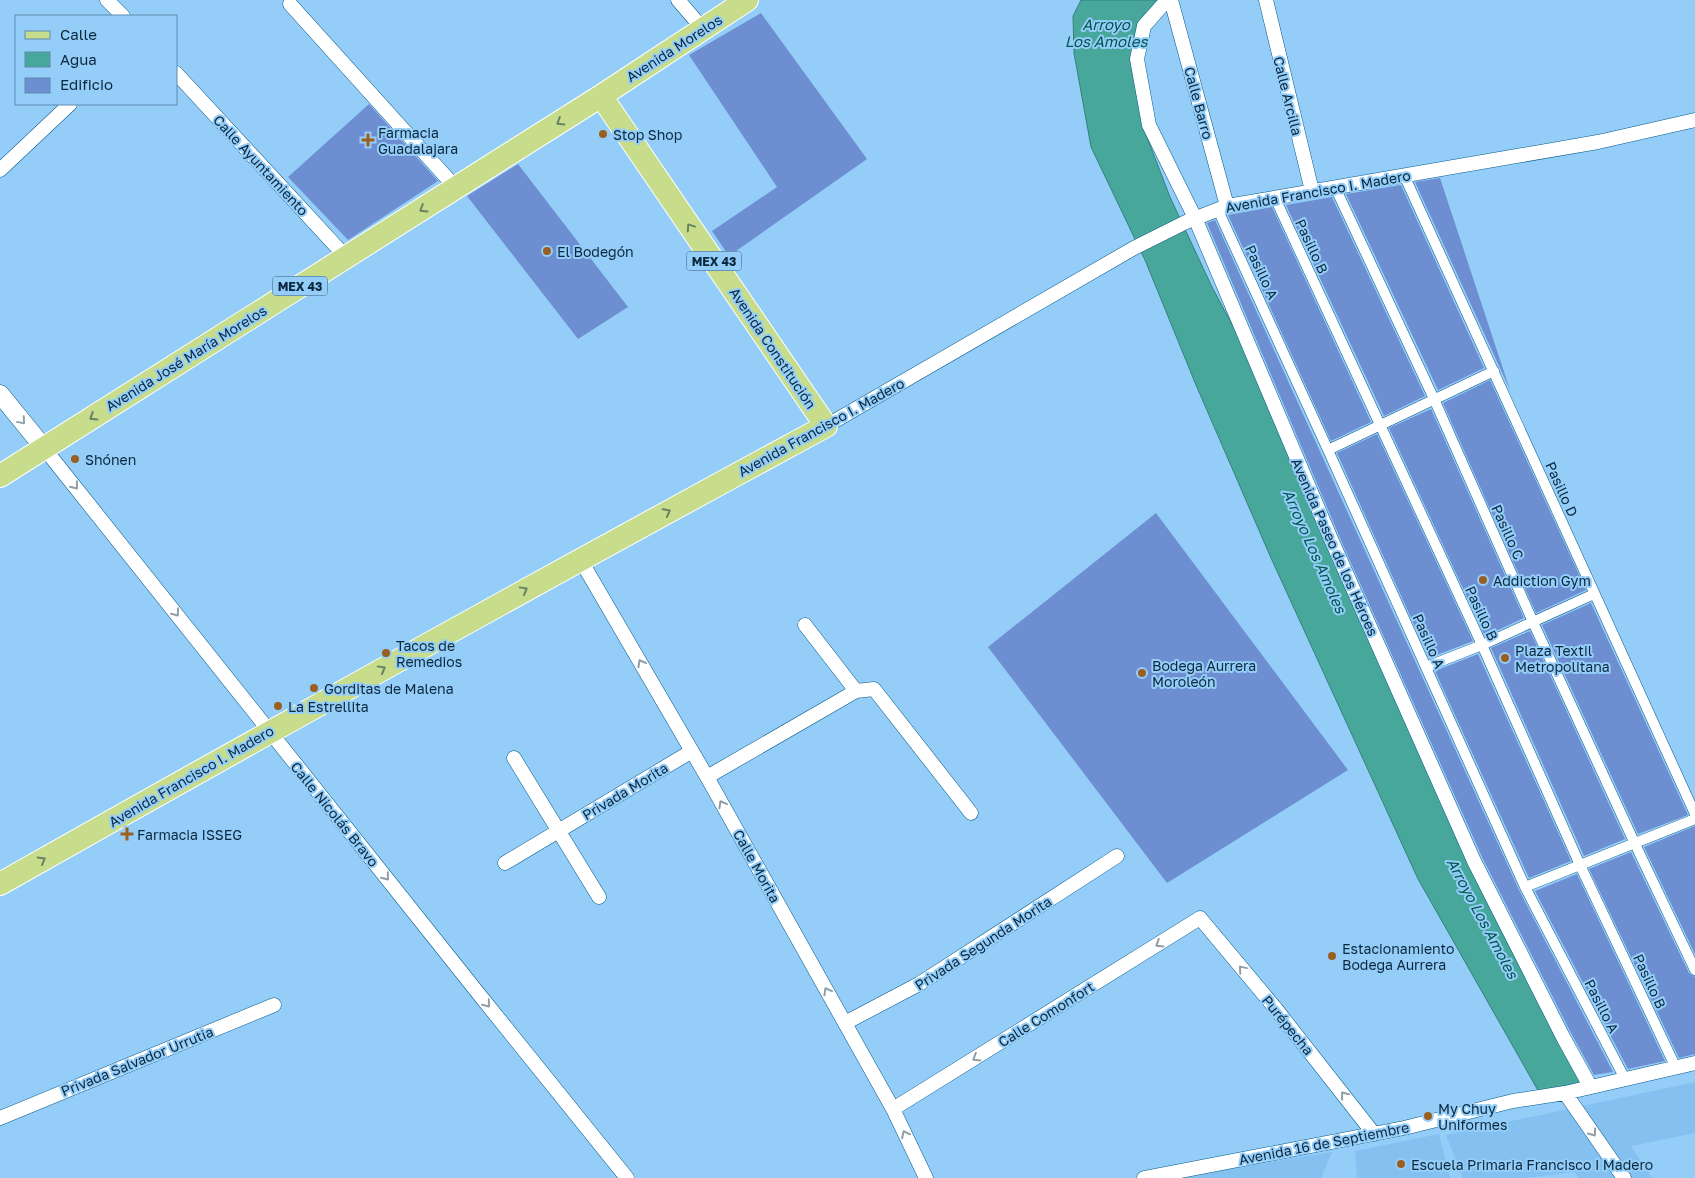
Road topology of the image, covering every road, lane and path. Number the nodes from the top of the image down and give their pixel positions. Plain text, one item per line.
1 (107, 0) edge
2 (678, 0) edge
3 (746, 0) edge
4 (1167, 0) edge
5 (1171, 0) edge
6 (1266, 0) edge
7 (290, 4) dead end
8 (122, 15) edge
9 (702, 29) junction
10 (178, 75) edge
11 (601, 96) junction
12 (69, 105) edge
13 (1695, 120) edge
14 (0, 170) edge
15 (1404, 175) junction
16 (456, 188) junction
17 (1334, 188) junction
18 (1312, 191) junction
19 (1275, 198) junction
20 (1222, 208) junction
21 (1190, 220) junction
22 (346, 257) junction
23 (1494, 371) junction
24 (0, 394) edge
25 (1434, 399) junction
26 (826, 426) junction
27 (1379, 426) junction
28 (44, 448) junction
29 (1328, 450) junction
30 (0, 476) edge
31 (580, 559) junction
32 (1594, 594) junction
33 (1533, 622) junction
34 (805, 625) dead end
35 (1482, 645) junction
36 (1426, 667) junction
37 (856, 691) junction
38 (269, 731) junction
39 (692, 751) junction
40 (514, 758) dead end
41 (707, 778) junction
42 (971, 814) dead end
43 (1695, 814) edge
44 (1695, 819) edge
45 (557, 830) junction
46 (1635, 844) junction
47 (1117, 856) dead end
48 (505, 863) dead end
49 (1580, 865) junction
50 (0, 884) edge
51 (1525, 887) junction
52 (599, 897) dead end
53 (1200, 918) joint
54 (1695, 970) edge
55 (274, 1005) dead end
56 (844, 1023) junction
57 (1695, 1063) edge
58 (1676, 1068) junction
59 (1625, 1079) junction
60 (1590, 1086) junction
61 (1565, 1093) junction
62 (893, 1109) junction
63 (0, 1118) edge
64 (1374, 1134) junction
65 (627, 1178) edge
66 (926, 1178) edge
67 (1144, 1178) edge
68 (1624, 1178) edge

1 - 8 street
2 - 9 street
3 - 9 main road, Avenida Morelos / MEX 43
4 - 21 street, Avenida Paseo de los Héroes
5 - 20 street, Calle Barro
6 - 18 street, Calle Arcilla
7 - 16 street
9 - 11 main road, Avenida Morelos / MEX 43
10 - 22 street, Calle Ayuntamiento
11 -> 16 main road, Avenida José María Morelos / MEX 43
26 -> 11 main road, Avenida Constitución / MEX 43
12 - 14 street
13 - 15 street, Avenida Francisco I. Madero
15 - 17 street, Avenida Francisco I. Madero
15 - 23 street, Pasillo D
16 -> 22 main road, Avenida José María Morelos / MEX 43
17 - 18 street, Avenida Francisco I. Madero
17 - 25 street, Pasillo C
18 - 19 street, Avenida Francisco I. Madero
19 - 20 street, Avenida Francisco I. Madero
19 - 27 street, Pasillo B
20 - 21 street, Avenida Francisco I. Madero
20 - 29 street, Pasillo A
21 - 26 street, Avenida Francisco I. Madero
21 - 60 street, Avenida Paseo de los Héroes
22 -> 28 main road, Avenida José María Morelos / MEX 43
23 - 25 street
23 - 32 street, Pasillo D
24 -> 28 street
25 - 27 street
25 - 33 street, Pasillo C
31 -> 26 main road, Avenida Francisco I. Madero
27 - 29 street
27 - 35 street, Pasillo B
28 - 30 main road, Avenida José María Morelos / MEX 43
28 -> 38 street, Calle Nicolás Bravo
29 - 36 street, Pasillo A
38 -> 31 main road, Avenida Francisco I. Madero
39 -> 31 street, Calle Morita
32 - 33 street
32 - 43 street, Pasillo D
33 - 35 street
33 - 46 street, Pasillo C
34 - 37 street
35 - 36 street
35 - 49 street, Pasillo B
36 - 51 street, Pasillo A
37 - 41 street
37 - 42 street
50 -> 38 main road, Avenida Francisco I. Madero
38 -> 65 street, Calle Nicolás Bravo
39 - 41 street, Calle Morita
39 - 45 street, Privada Morita
40 - 45 street
56 -> 41 street, Calle Morita
44 - 46 street
45 - 48 street, Privada Morita
45 - 52 street
46 - 49 street
46 - 54 street, Pasillo C
47 - 56 street, Privada Segunda Morita
49 - 51 street
49 - 58 street, Pasillo B
51 - 59 street, Pasillo A
53 -> 62 street, Calle Comonfort
64 -> 53 street, Purépecha
55 - 63 street, Privada Salvador Urrutia
56 - 62 street, Calle Morita
57 - 58 street, Avenida 16 de Septiembre
58 - 59 street, Avenida 16 de Septiembre
59 - 60 street, Avenida 16 de Septiembre
60 - 61 street, Avenida 16 de Septiembre
61 - 64 street, Avenida 16 de Septiembre
61 -> 68 street
66 -> 62 street, Calle Morita
64 - 67 street, Avenida 16 de Septiembre

